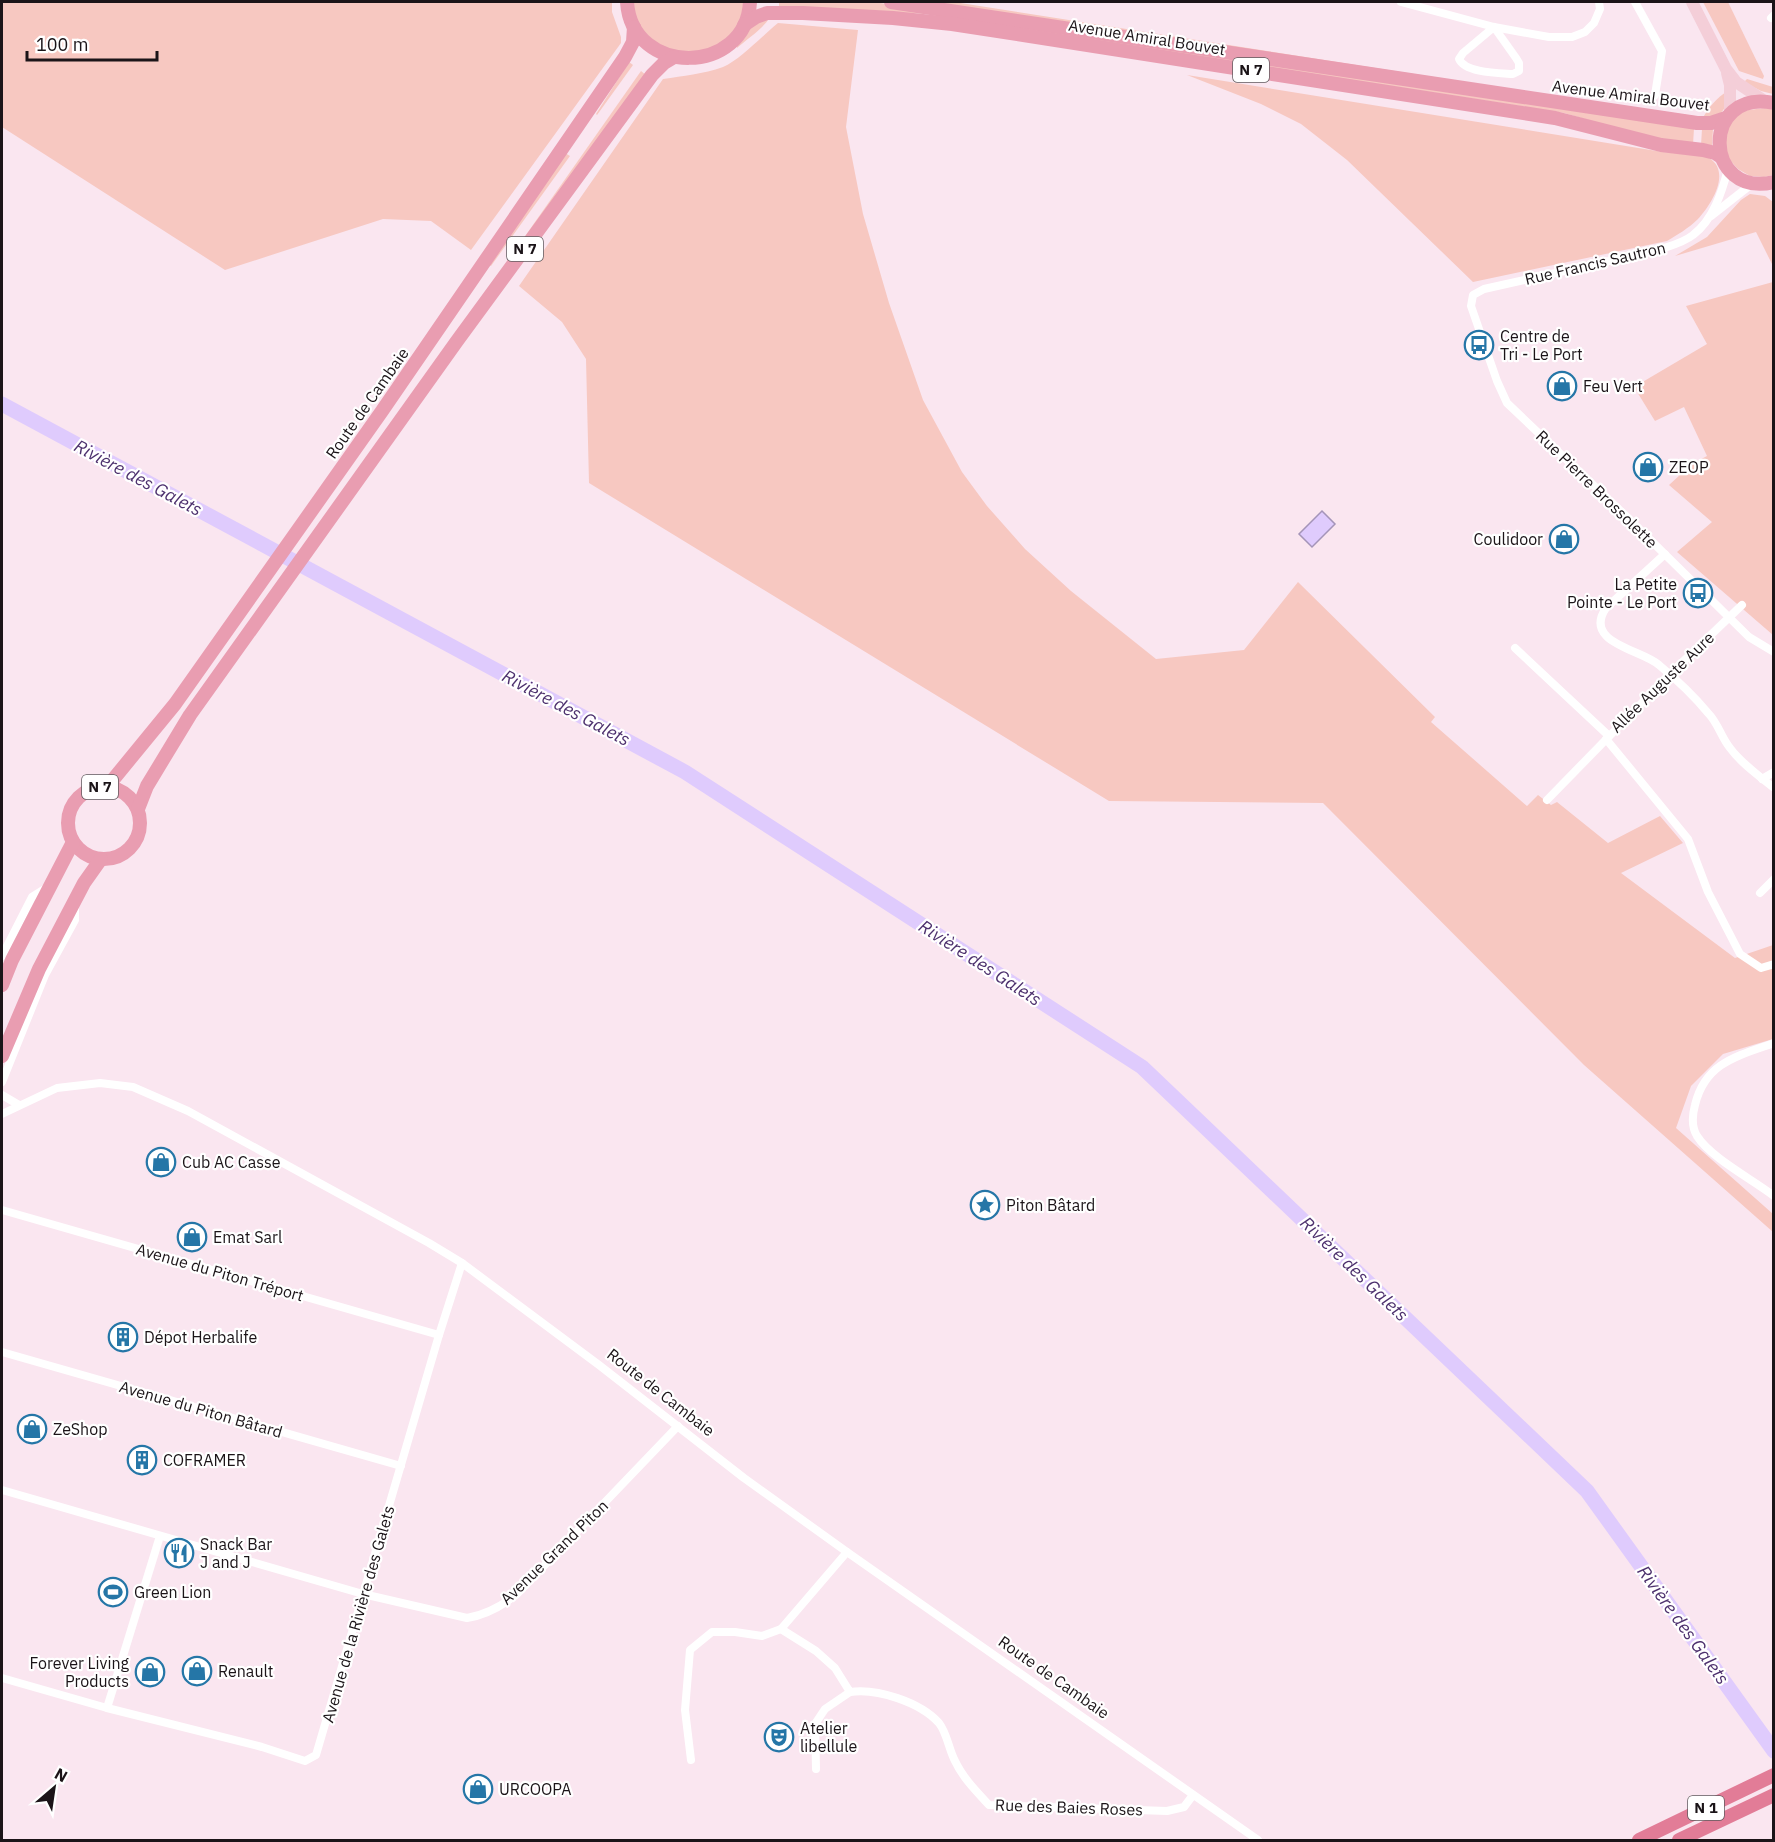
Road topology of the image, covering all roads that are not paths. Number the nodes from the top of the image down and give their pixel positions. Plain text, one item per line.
1 (627, 2) edge
2 (750, 2) edge
3 (891, 2) edge
4 (1401, 2) edge
5 (1602, 2) edge
6 (1635, 2) edge
7 (1692, 2) edge
8 (744, 25) junction
9 (634, 27) junction
10 (1494, 27) junction
11 (674, 57) junction
12 (1726, 69) junction
13 (1655, 95) dead end
14 (1768, 101) edge
15 (1728, 116) junction
16 (1724, 163) junction
17 (1765, 184) edge
18 (1708, 218) junction
19 (1473, 295) joint
20 (1665, 554) junction
21 (1742, 605) dead end
22 (1729, 618) junction
23 (1515, 648) dead end
24 (1773, 652) edge
25 (1669, 675) junction
26 (1607, 737) junction
27 (1773, 772) edge
28 (1762, 779) junction
29 (107, 787) junction
30 (1773, 788) edge
31 (1548, 800) dead end
32 (138, 809) junction
33 (73, 842) junction
34 (101, 860) junction
35 (1773, 879) edge
36 (51, 885) junction
37 (1760, 894) dead end
38 (75, 900) junction
39 (2, 956) edge
40 (1773, 964) edge
41 (2, 985) edge
42 (1773, 1043) edge
43 (2, 1056) edge
44 (2, 1082) edge
45 (2, 1095) edge
46 (20, 1105) junction
47 (2, 1114) edge
48 (1773, 1196) edge
49 (2, 1210) edge
50 (462, 1263) junction
51 (439, 1335) junction
52 (2, 1352) edge
53 (678, 1426) junction
54 (401, 1466) junction
55 (2, 1490) edge
56 (160, 1536) junction
57 (847, 1552) junction
58 (363, 1594) junction
59 (781, 1629) junction
60 (2, 1678) edge
61 (850, 1692) junction
62 (107, 1708) junction
63 (691, 1760) dead end
64 (816, 1770) dead end
65 (1773, 1775) edge
66 (1193, 1795) junction
67 (1773, 1795) edge
68 (1258, 1840) edge
69 (1639, 1840) edge
70 (1680, 1840) edge

1 - 9 main road
2 - 8 main road
3 - 15 main road, Avenue Amiral Bouvet / N 7
4 - 10 street
5 - 10 street
6 - 13 street
7 - 12 main road
8 - 11 main road
8 - 16 main road, Avenue Amiral Bouvet / N 7
9 - 11 main road
9 - 29 main road, Route de Cambaie / N 7
10 - 10 street
11 - 32 main road, N 7
12 - 14 main road
12 - 15 main road
14 - 15 main road, Avenue Amiral Bouvet
15 - 16 main road
16 - 17 main road, Avenue Amiral Bouvet
16 - 18 street
17 - 18 street
18 - 19 street, Rue Francis Sautron
19 - 20 street, Rue Pierre Brossolette
20 - 22 street, Rue Pierre Brossolette
20 - 25 street
21 - 22 street, Allée Auguste Aure
22 - 24 street, Rue Pierre Brossolette
22 - 25 street, Allée Auguste Aure
23 - 26 street, Allée Auguste Aure
25 - 26 street, Allée Auguste Aure
25 - 28 street
26 - 31 street
26 - 40 street
27 - 28 street
28 - 30 street
29 - 32 main road, N 7
29 - 33 main road, N 7
32 - 34 main road, N 7
33 - 34 main road
33 - 36 main road
34 - 38 main road
35 - 37 street
36 - 39 street
36 - 41 main road
38 - 43 main road
38 - 44 street
42 - 48 street
45 - 46 street
46 - 47 street, Route de Cambaie
46 - 50 street, Route de Cambaie
49 - 51 street, Avenue du Piton Tréport
50 - 51 street, Avenue de la Rivière des Galets
50 - 53 street, Route de Cambaie
51 - 54 street, Avenue de la Rivière des Galets
52 - 54 street, Avenue du Piton Bâtard
53 - 57 street, Route de Cambaie
53 - 58 street, Avenue Grand Piton
54 - 58 street, Avenue de la Rivière des Galets
55 - 56 street, Avenue Grand Piton
56 - 58 street, Avenue Grand Piton
56 - 62 street
57 - 59 street
57 - 66 street, Route de Cambaie
58 - 62 street, Avenue de la Rivière des Galets
59 - 61 street
59 - 63 street
60 - 62 street, Avenue de la Rivière des Galets
61 - 64 street
61 - 66 street, Rue des Baies Roses
65 - 69 highway, N 1
66 - 68 street, Route de Cambaie
67 - 70 highway, N 1

